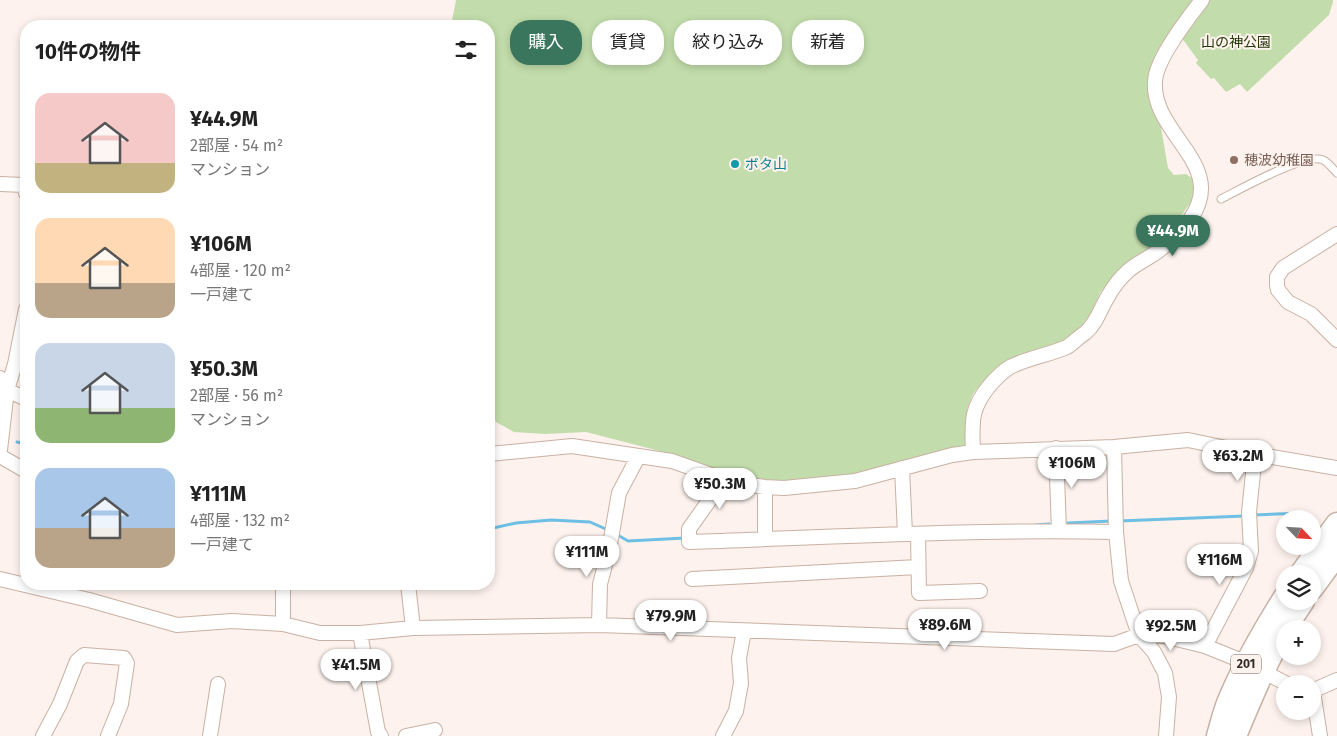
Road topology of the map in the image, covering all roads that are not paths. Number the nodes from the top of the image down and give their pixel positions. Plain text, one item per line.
1 (1202, 0) edge
2 (1337, 174) edge
3 (0, 184) edge
4 (20, 185) edge
5 (1221, 199) dead end
6 (1337, 234) edge
7 (20, 339) edge
8 (1337, 340) edge
9 (0, 378) edge
10 (7, 390) junction
11 (20, 396) edge
12 (1114, 447) junction
13 (1056, 448) junction
14 (0, 450) edge
15 (973, 452) junction
16 (495, 453) edge
17 (1255, 454) junction
18 (0, 456) edge
19 (638, 457) junction
20 (20, 468) edge
21 (902, 468) junction
22 (1337, 468) edge
23 (718, 477) junction
24 (765, 487) junction
25 (1337, 524) edge
26 (1116, 525) junction
27 (1058, 531) junction
28 (909, 532) junction
29 (765, 535) junction
30 (1337, 554) edge
31 (1307, 565) edge
32 (918, 566) junction
33 (1321, 576) edge
34 (0, 579) edge
35 (692, 579) dead end
36 (20, 584) edge
37 (47, 590) edge
38 (284, 590) edge
39 (409, 590) edge
40 (980, 591) dead end
41 (1276, 610) edge
42 (1297, 610) edge
43 (283, 624) junction
44 (599, 624) junction
45 (413, 628) junction
46 (744, 631) junction
47 (360, 633) junction
48 (1140, 635) junction
49 (1205, 646) junction
50 (1254, 667) junction
51 (1276, 678) edge
52 (1337, 680) edge
53 (218, 684) dead end
54 (1321, 687) edge
55 (1318, 720) edge
56 (435, 730) dead end
57 (43, 736) edge
58 (108, 736) edge
59 (210, 736) edge
60 (381, 736) edge
61 (406, 736) edge
62 (723, 736) edge
63 (1166, 736) edge
64 (1218, 736) edge
65 (1235, 736) edge
66 (1320, 736) edge

1 - 15 street
2 - 5 lane
3 - 4 street
6 - 8 street
7 - 10 street
9 - 10 street
10 - 11 street
10 - 14 street
12 - 13 street
12 - 17 street
12 - 26 street
13 - 15 street
13 - 27 street
15 - 21 street
16 - 19 street
17 - 22 street
17 - 49 street
18 - 20 street
19 - 23 street
19 - 44 street
21 - 24 street
21 - 28 street
23 - 24 street
23 - 29 street
24 - 29 street
25 - 31 highway
26 - 27 street
26 - 48 street
27 - 28 street
28 - 29 street
28 - 32 street
30 - 33 highway
32 - 35 street
32 - 40 street
34 - 36 street
37 - 43 street
38 - 43 street
39 - 45 street
41 - 50 highway, 201
42 - 50 highway, 201
43 - 47 street
44 - 45 street
44 - 46 street
45 - 47 street
46 - 48 street
46 - 62 street
47 - 60 street
48 - 49 street
48 - 63 street
49 - 50 street
50 - 51 street
50 - 64 highway, 201
50 - 65 highway, 201
52 - 54 street
53 - 59 street
55 - 66 street
56 - 61 street
57 - 58 street

